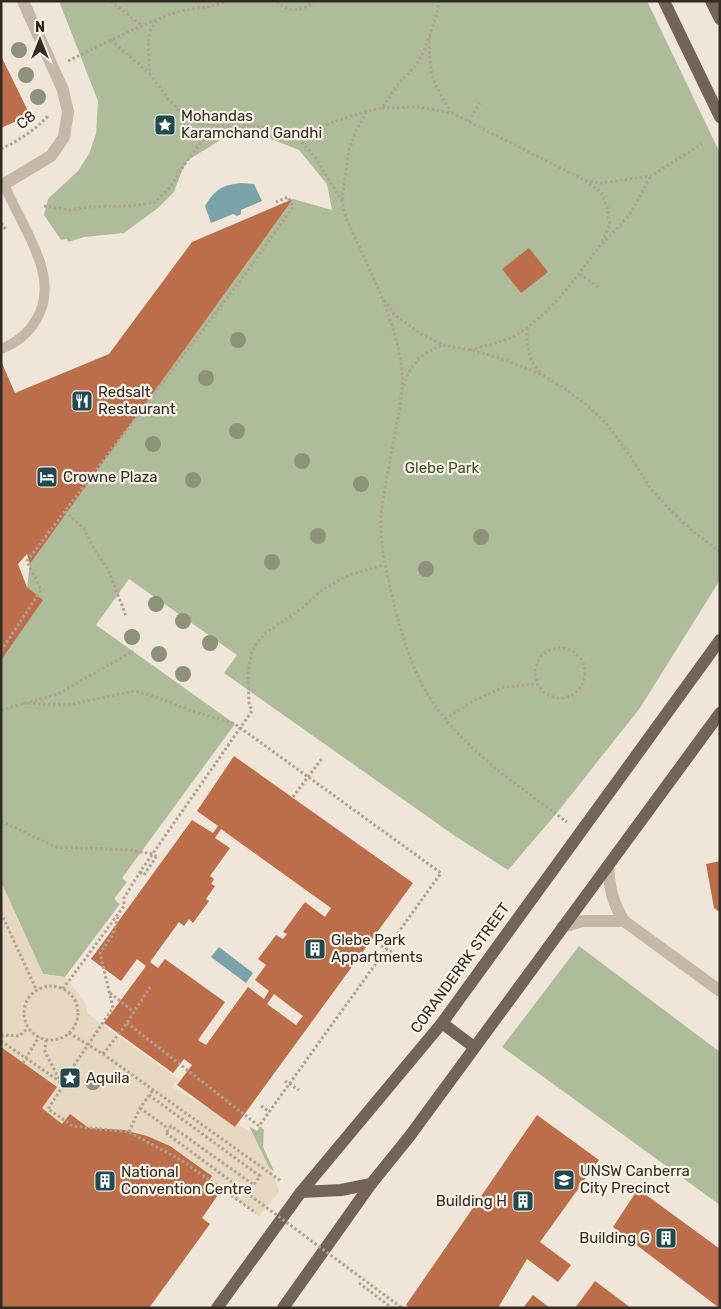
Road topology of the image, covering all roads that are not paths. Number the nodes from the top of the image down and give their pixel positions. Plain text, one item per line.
1 (22, 1) edge
2 (664, 1) edge
3 (675, 1) edge
4 (711, 1) edge
5 (720, 20) edge
6 (677, 27) junction
7 (720, 116) edge
8 (3, 185) edge
9 (1, 349) edge
10 (720, 640) edge
11 (720, 713) edge
12 (608, 866) junction
13 (624, 921) junction
14 (562, 927) junction
15 (720, 991) edge
16 (442, 1023) junction
17 (474, 1047) junction
18 (371, 1184) junction
19 (301, 1192) junction
20 (217, 1308) edge
21 (283, 1308) edge

1 - 8 street
2 - 6 main road
3 - 6 main road
4 - 5 main road
6 - 7 main road
8 - 9 lane
10 - 16 main road, CORANDERRK STREET
11 - 12 main road
12 - 13 street
12 - 14 main road
13 - 14 street
13 - 15 street
14 - 17 main road
16 - 17 main road
16 - 19 main road, CORANDERRK STREET
17 - 18 main road
18 - 19 main road
18 - 21 main road
19 - 20 main road, CORANDERRK STREET

